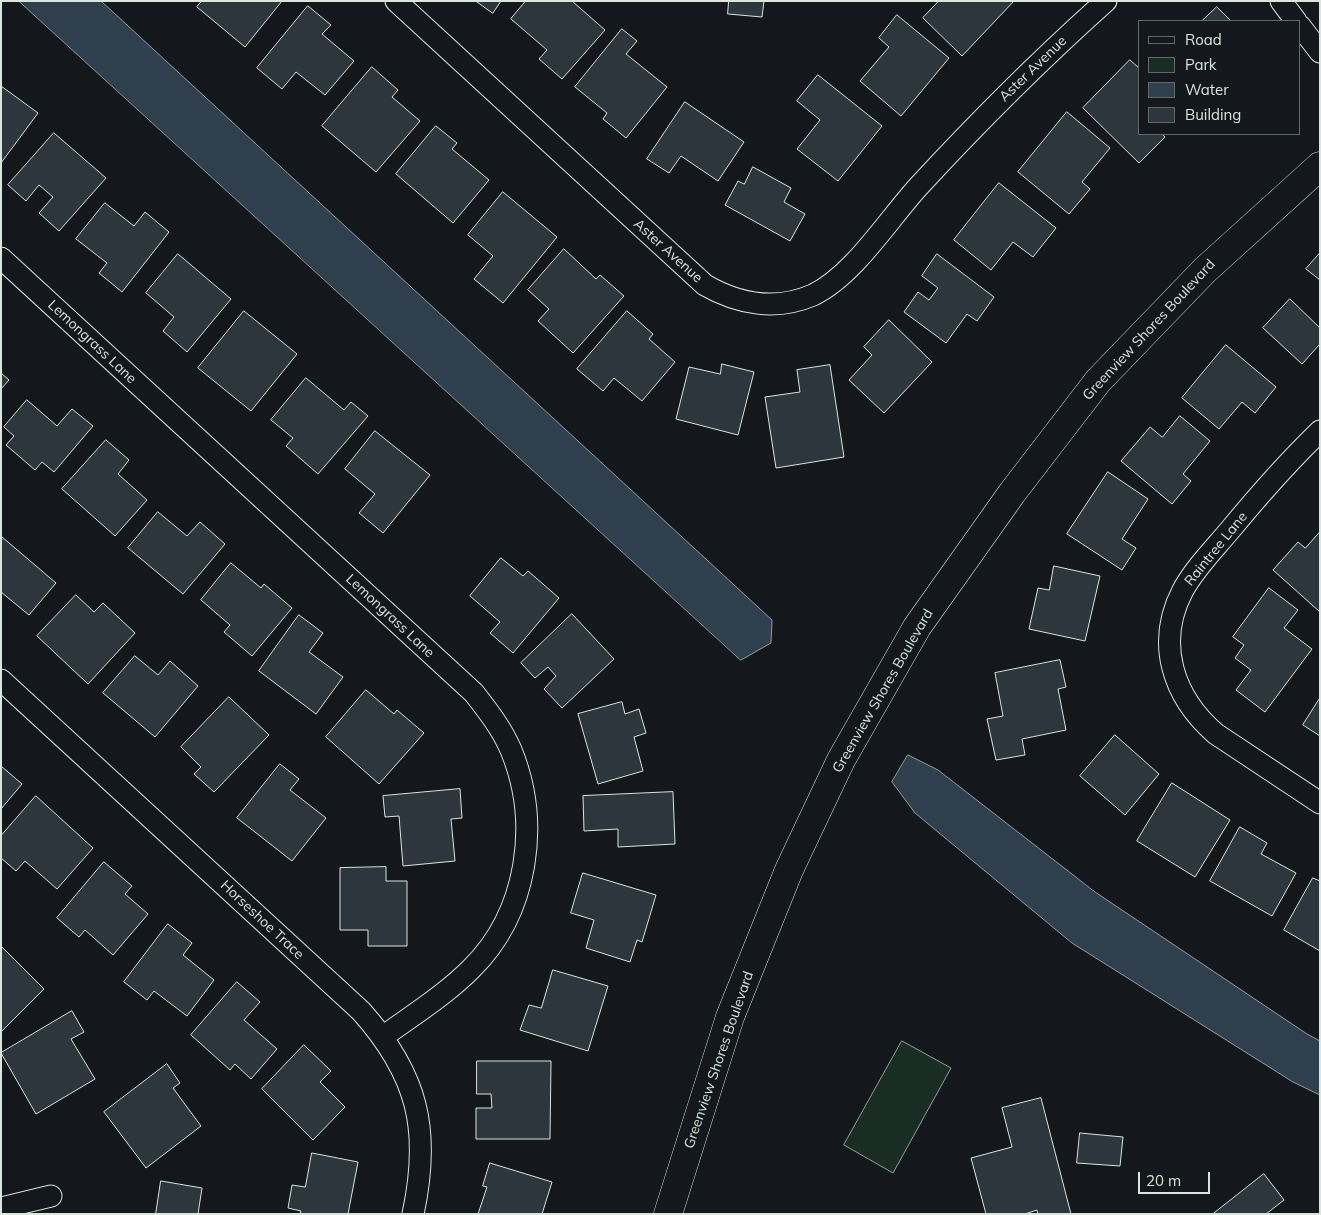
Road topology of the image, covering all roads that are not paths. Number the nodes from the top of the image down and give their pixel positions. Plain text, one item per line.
1 (396, 1) edge
2 (1106, 1) edge
3 (1281, 1) edge
4 (1295, 20) edge
5 (1301, 27) edge
6 (1320, 52) edge
7 (1320, 166) edge
8 (1, 258) edge
9 (1320, 431) edge
10 (1, 680) edge
11 (1320, 803) edge
12 (384, 1036) junction
13 (51, 1196) dead end
14 (1, 1208) edge
15 (413, 1214) edge
16 (668, 1214) edge

1 - 2 street, Aster Avenue
3 - 4 street
5 - 6 street
7 - 16 street, Greenview Shores Boulevard
8 - 12 street, Lemongrass Lane
9 - 11 street, Raintree Lane
10 - 12 street, Horseshoe Trace
12 - 15 street, Horseshoe Trace
13 - 14 street

